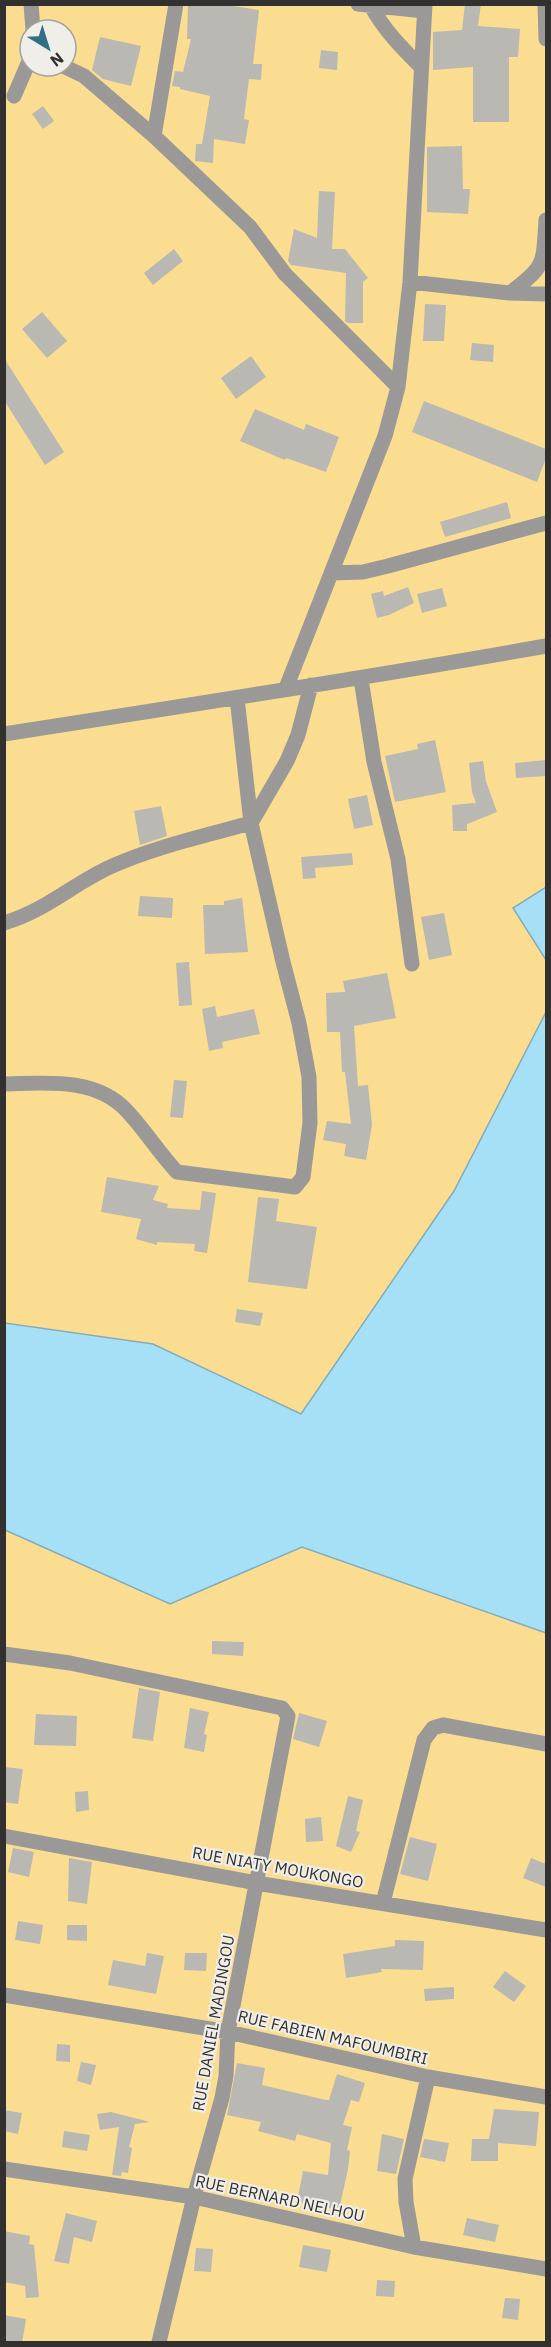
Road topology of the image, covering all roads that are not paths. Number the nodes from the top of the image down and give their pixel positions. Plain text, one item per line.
1 (176, 4) edge
2 (545, 4) edge
3 (365, 5) edge
4 (424, 8) edge
5 (546, 39) edge
6 (421, 67) junction
7 (78, 73) edge
8 (22, 78) edge
9 (14, 96) dead end
10 (154, 136) junction
11 (546, 220) edge
12 (410, 282) junction
13 (510, 293) junction
14 (546, 294) edge
15 (398, 387) junction
16 (546, 523) edge
17 (331, 573) junction
18 (546, 646) edge
19 (361, 679) junction
20 (311, 685) junction
21 (286, 688) junction
22 (237, 698) junction
23 (4, 734) edge
24 (251, 822) junction
25 (4, 923) edge
26 (412, 964) dead end
27 (4, 1084) edge
28 (4, 1654) edge
29 (546, 1744) edge
30 (4, 1836) edge
31 (256, 1883) junction
32 (383, 1903) junction
33 (546, 1930) edge
34 (4, 1995) edge
35 (228, 2032) junction
36 (428, 2077) junction
37 (546, 2097) edge
38 (4, 2169) edge
39 (194, 2197) junction
40 (414, 2247) junction
41 (546, 2269) edge
42 (159, 2343) edge

1 - 10 street
2 - 5 street
3 - 4 street
3 - 6 street
4 - 6 street
6 - 12 street
7 - 10 street
8 - 9 street
10 - 15 street
11 - 13 street
12 - 13 street
12 - 15 street
13 - 14 street
15 - 17 street
16 - 17 street
17 - 21 street
18 - 19 street
19 - 20 street
19 - 26 street
20 - 21 street
20 - 24 street
21 - 22 street
22 - 23 street
22 - 24 street
24 - 25 street
24 - 27 street
28 - 31 street, RUE DANIEL MADINGOU
29 - 32 street
30 - 31 street, RUE NIATY MOUKONGO
31 - 32 street, RUE NIATY MOUKONGO
31 - 35 street, RUE DANIEL MADINGOU
32 - 33 street, RUE NIATY MOUKONGO
34 - 35 street, RUE FABIEN MAFOUMBIRI
35 - 36 street, RUE FABIEN MAFOUMBIRI
35 - 39 street, RUE DANIEL MADINGOU
36 - 37 street, RUE FABIEN MAFOUMBIRI
36 - 40 street
38 - 39 street, RUE BERNARD NELHOU
39 - 40 street, RUE BERNARD NELHOU
39 - 42 street, RUE DANIEL MADINGOU
40 - 41 street, RUE BERNARD NELHOU

